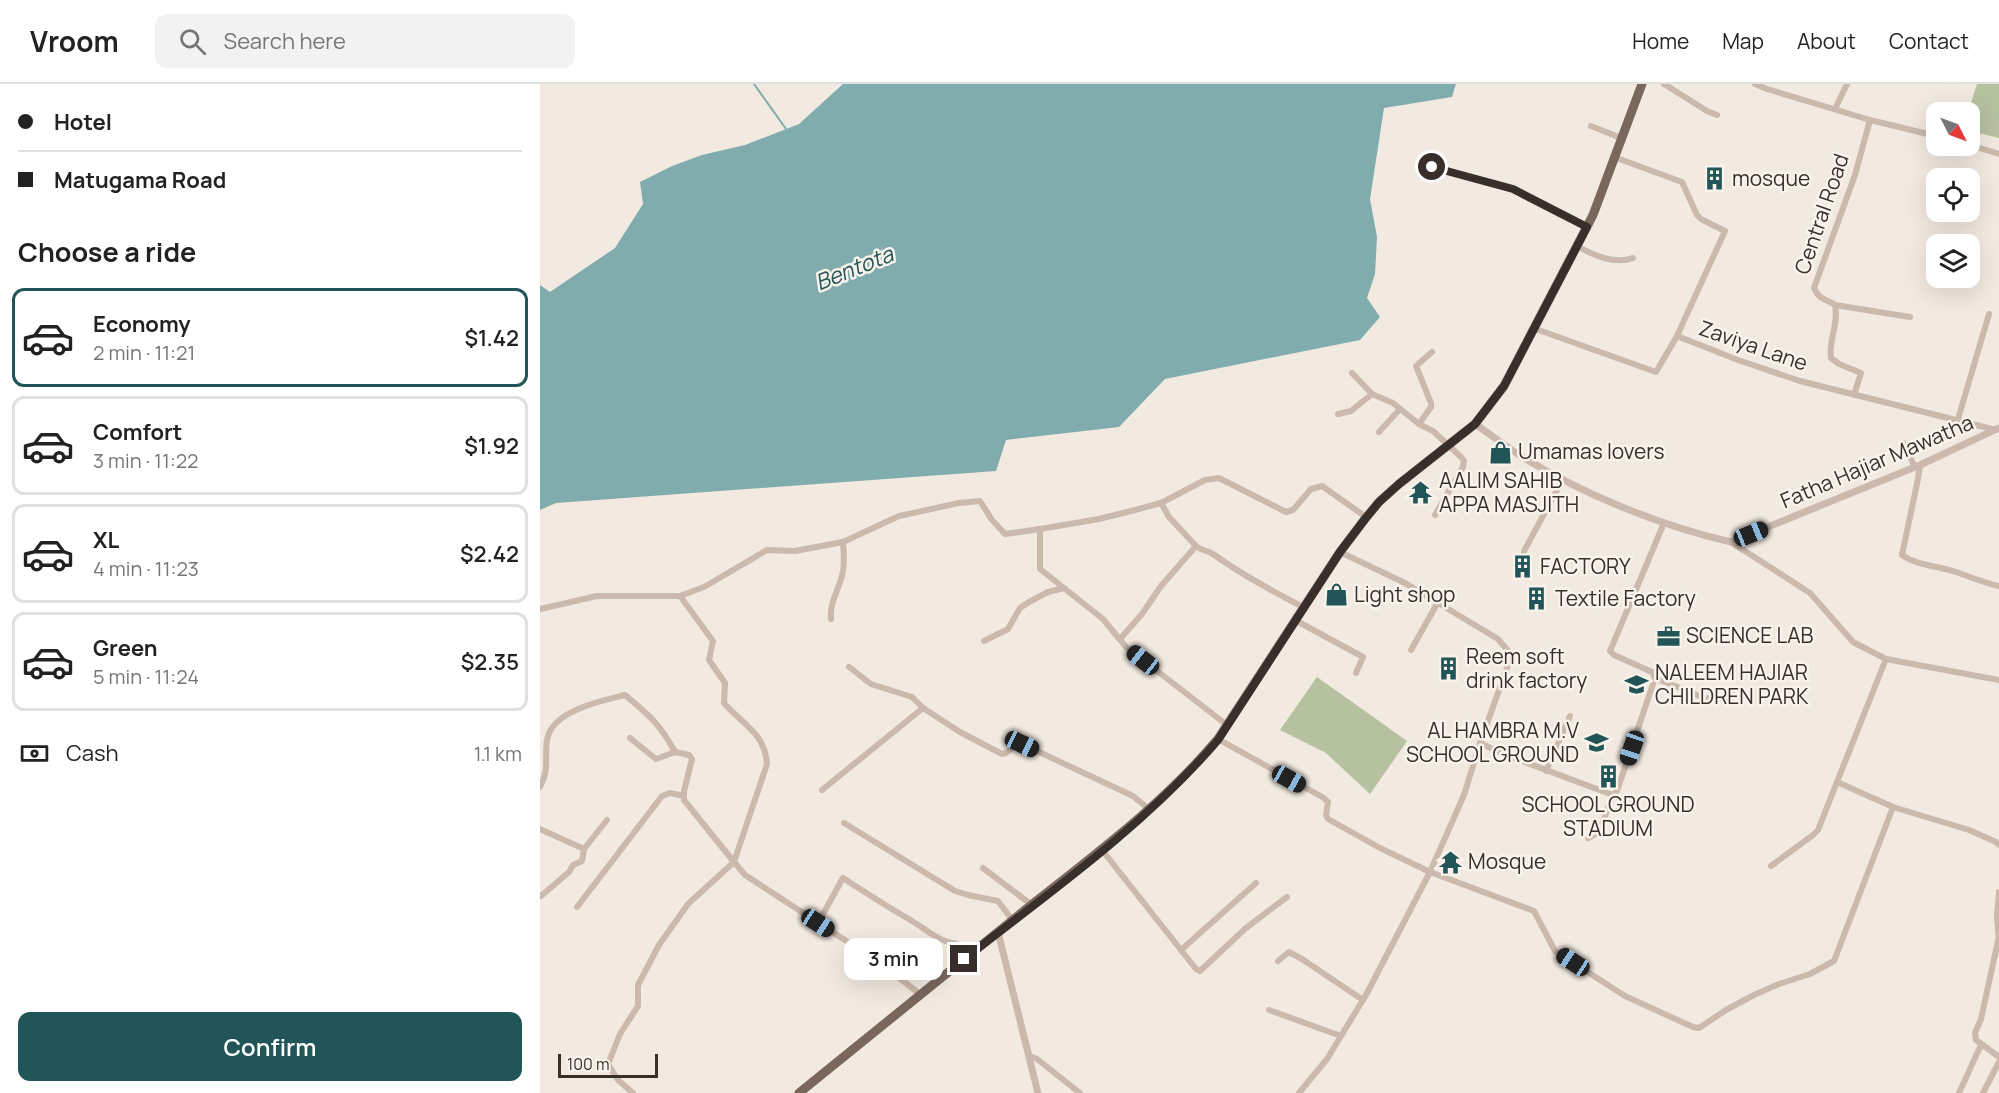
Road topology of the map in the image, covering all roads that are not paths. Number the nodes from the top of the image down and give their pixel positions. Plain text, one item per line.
1 (1642, 84) edge
2 (1664, 84) edge
3 (1755, 84) edge
4 (1847, 84) edge
5 (1836, 109) junction
6 (1717, 115) dead end
7 (1870, 120) junction
8 (1591, 126) dead end
9 (1926, 134) edge
10 (1622, 138) junction
11 (1980, 148) edge
12 (1999, 154) edge
13 (1614, 157) junction
14 (1432, 167) dead end
15 (1587, 227) junction
16 (1577, 246) junction
17 (1633, 258) dead end
18 (1835, 304) junction
19 (1989, 314) dead end
20 (1910, 317) dead end
21 (1533, 328) junction
22 (1677, 336) junction
23 (1432, 352) dead end
24 (1352, 373) dead end
25 (1372, 394) junction
26 (1854, 395) junction
27 (1400, 409) junction
28 (1338, 414) dead end
29 (1958, 419) junction
30 (1419, 424) junction
31 (1475, 424) junction
32 (1997, 429) edge
33 (1379, 432) dead end
34 (1904, 443) dead end
35 (1449, 445) junction
36 (1917, 466) junction
37 (1563, 479) junction
38 (1161, 503) junction
39 (1436, 515) dead end
40 (1366, 517) junction
41 (1664, 523) junction
42 (1040, 529) junction
43 (843, 542) junction
44 (1731, 542) junction
45 (1196, 546) junction
46 (1340, 552) junction
47 (1524, 557) dead end
48 (1999, 586) edge
49 (1064, 588) junction
50 (680, 596) junction
51 (1438, 602) junction
52 (1303, 608) junction
53 (540, 609) edge
54 (831, 619) dead end
55 (1295, 620) junction
56 (1120, 639) junction
57 (984, 641) dead end
58 (1411, 650) dead end
59 (1886, 659) junction
60 (849, 667) dead end
61 (1356, 673) dead end
62 (1655, 678) junction
63 (1999, 680) edge
64 (1733, 688) dead end
65 (923, 708) junction
66 (1570, 716) dead end
67 (1227, 725) junction
68 (630, 738) dead end
69 (1218, 740) junction
70 (1480, 743) junction
71 (675, 752) junction
72 (1546, 771) junction
73 (1837, 782) junction
74 (540, 787) edge
75 (822, 790) dead end
76 (1613, 795) junction
77 (684, 796) junction
78 (1893, 807) junction
79 (1150, 810) junction
80 (607, 820) dead end
81 (844, 823) dead end
82 (540, 829) edge
83 (1588, 838) dead end
84 (1999, 846) edge
85 (584, 849) junction
86 (1102, 850) junction
87 (734, 862) junction
88 (1771, 866) dead end
89 (983, 868) dead end
90 (1430, 872) junction
91 (1256, 883) dead end
92 (1999, 892) edge
93 (541, 896) edge
94 (1287, 897) dead end
95 (1032, 905) junction
96 (577, 907) dead end
97 (1013, 921) junction
98 (818, 923) junction
99 (998, 932) junction
100 (1998, 942) edge
101 (1181, 950) junction
102 (964, 959) junction
103 (1278, 961) dead end
104 (920, 993) junction
105 (1363, 999) junction
106 (1269, 1010) dead end
107 (1341, 1036) junction
108 (1982, 1045) junction
109 (1029, 1056) junction
110 (1999, 1057) edge
111 (1999, 1062) edge
112 (633, 1093) edge
113 (799, 1093) edge
114 (1038, 1093) edge
115 (1080, 1093) edge
116 (1299, 1093) edge
117 (1959, 1093) edge
118 (1983, 1093) edge

1 - 10 main road
2 - 6 street
3 - 5 street
4 - 5 street
5 - 7 street
7 - 9 street
7 - 18 street, Central Road
8 - 10 street
10 - 13 main road
11 - 12 street
13 - 15 main road
13 - 22 street, Zaviya Lane
14 - 15 street
15 - 16 main road
16 - 17 street
16 - 21 main road
18 - 20 street
18 - 26 street
19 - 29 street
21 - 22 street
21 - 31 main road
22 - 26 street, Zaviya Lane
23 - 30 street
24 - 25 street
25 - 27 street
25 - 28 street
26 - 29 street, Zaviya Lane
27 - 30 street
27 - 33 street
29 - 32 street, Zaviya Lane
30 - 35 street
31 - 35 main road
31 - 37 street
32 - 36 street, Fatha Hajiar Mawatha
34 - 36 street
35 - 39 street
35 - 40 main road
36 - 44 street, Fatha Hajiar Mawatha
36 - 48 street
37 - 41 street
37 - 47 street
38 - 40 street
38 - 42 street
38 - 45 street
40 - 46 main road
41 - 44 street
41 - 62 street
42 - 43 street
42 - 49 street
43 - 50 street
43 - 54 street
44 - 59 street
45 - 52 street
45 - 56 street
46 - 51 street
46 - 52 main road
49 - 56 street
49 - 57 street
50 - 53 street
50 - 87 street
51 - 58 street
51 - 70 street
52 - 55 main road
55 - 61 street
55 - 67 main road
56 - 67 street
59 - 63 street
59 - 73 street
60 - 65 street
62 - 64 street
62 - 76 street
65 - 75 street
65 - 79 street
66 - 72 street
67 - 69 main road
68 - 71 street
69 - 79 main road
69 - 90 street
70 - 72 street
70 - 90 street
71 - 74 street
71 - 77 street
72 - 76 street
73 - 78 street
73 - 88 street
76 - 83 street
77 - 87 street
77 - 96 street
78 - 84 street
78 - 90 street
79 - 86 main road
80 - 85 street
81 - 97 street
82 - 85 street
85 - 93 street
86 - 95 main road
86 - 101 street
87 - 98 street
87 - 112 street
89 - 95 street
90 - 105 street
91 - 101 street
92 - 100 street
94 - 101 street
95 - 97 main road
97 - 99 main road
98 - 102 street
98 - 104 street
99 - 102 main road
99 - 109 street
100 - 108 street
102 - 104 main road
103 - 105 street
104 - 113 main road
105 - 107 street
106 - 107 street
107 - 116 street
108 - 110 street
108 - 117 street
109 - 114 street
109 - 115 street
111 - 118 street

